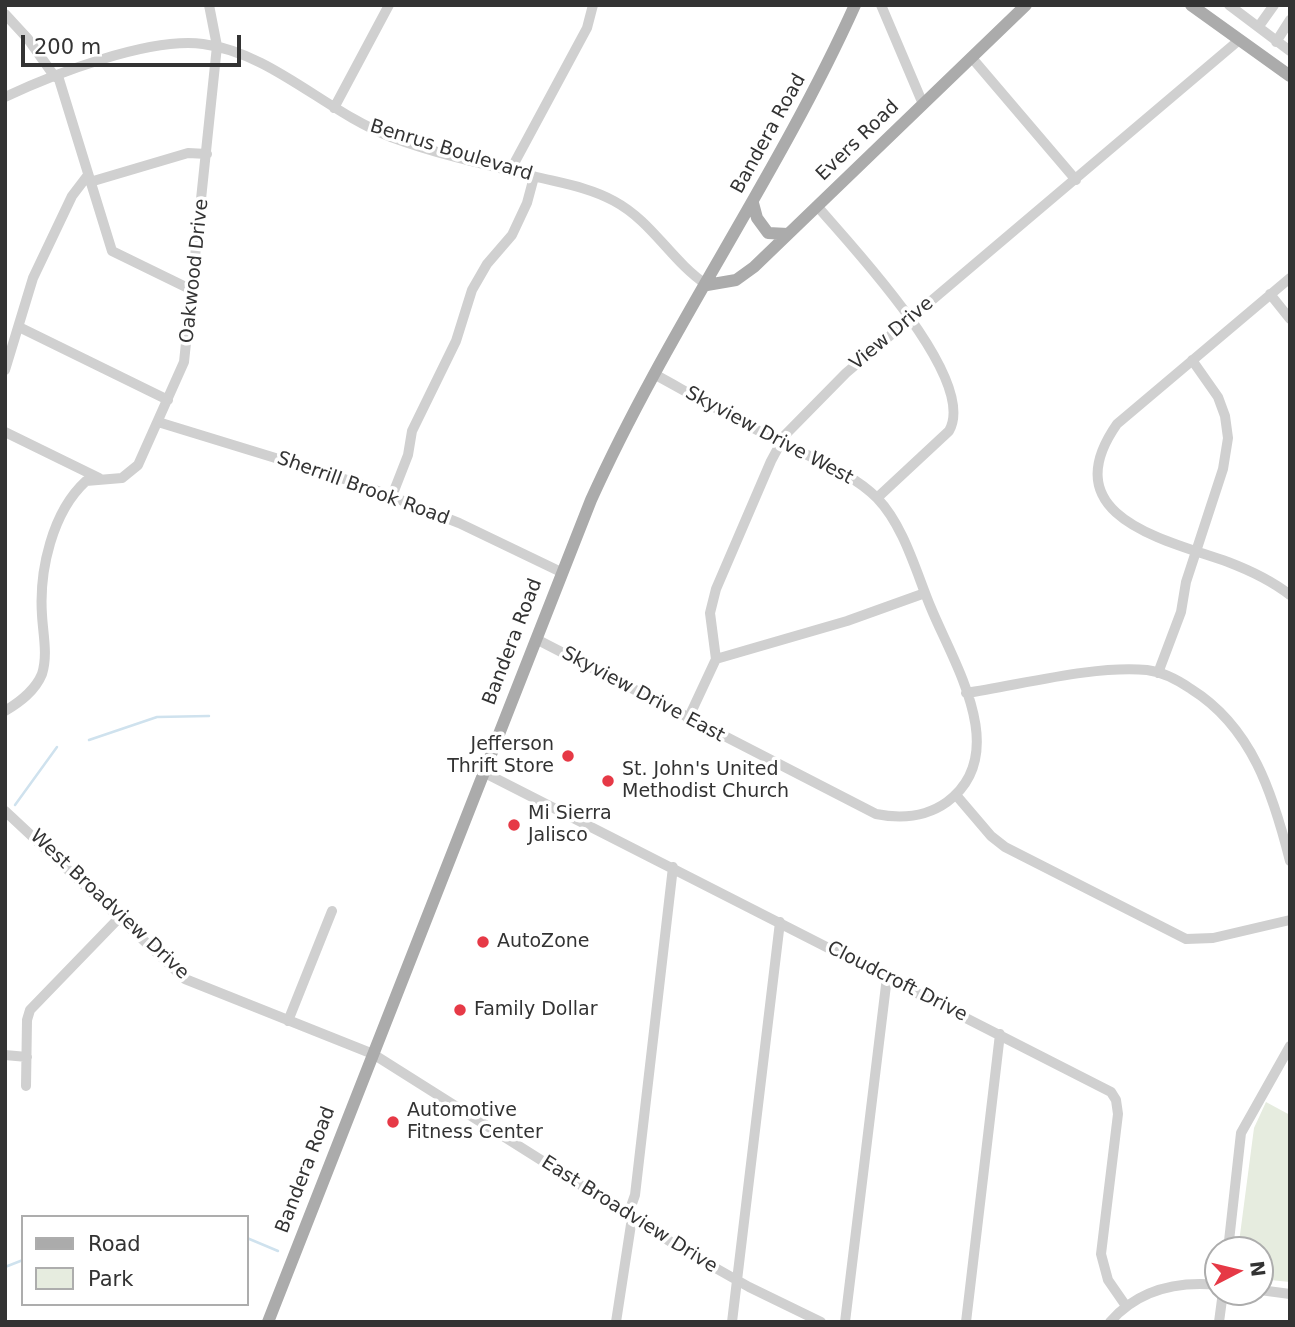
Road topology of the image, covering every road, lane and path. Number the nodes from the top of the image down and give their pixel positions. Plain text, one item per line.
1 (209, 5) edge
2 (389, 5) edge
3 (593, 5) edge
4 (855, 5) edge
5 (881, 5) edge
6 (1026, 5) edge
7 (1191, 5) edge
8 (1229, 5) edge
9 (1275, 5) edge
10 (5, 15) edge
11 (1290, 20) edge
12 (1259, 26) junction
13 (1272, 39) junction
14 (1238, 40) junction
15 (217, 47) junction
16 (1290, 51) edge
17 (1255, 52) junction
18 (972, 58) junction
19 (1290, 76) edge
20 (56, 77) junction
21 (5, 97) edge
22 (923, 104) junction
23 (334, 108) junction
24 (207, 154) junction
25 (510, 171) junction
26 (534, 177) junction
27 (89, 178) junction
28 (1076, 180) junction
29 (753, 202) junction
30 (818, 207) junction
31 (788, 234) junction
32 (1290, 278) edge
33 (707, 285) junction
34 (194, 291) junction
35 (1270, 295) junction
36 (912, 318) junction
37 (1290, 319) edge
38 (19, 327) junction
39 (1192, 360) junction
40 (5, 370) edge
41 (654, 374) junction
42 (168, 400) junction
43 (158, 422) junction
44 (5, 432) edge
45 (780, 442) junction
46 (100, 478) junction
47 (392, 496) junction
48 (877, 498) junction
49 (1196, 552) junction
50 (561, 572) junction
51 (1289, 592) edge
52 (925, 593) junction
53 (536, 639) junction
54 (716, 659) junction
55 (1158, 673) junction
56 (966, 693) junction
57 (5, 711) edge
58 (688, 719) junction
59 (483, 772) junction
60 (956, 795) junction
61 (5, 811) edge
62 (1290, 860) edge
63 (673, 867) junction
64 (332, 911) dead end
65 (120, 916) junction
66 (1290, 920) edge
67 (780, 922) junction
68 (887, 977) junction
69 (288, 1021) junction
70 (1000, 1034) junction
71 (1290, 1046) edge
72 (373, 1054) junction
73 (5, 1055) edge
74 (27, 1057) junction
75 (26, 1086) dead end
76 (630, 1217) junction
77 (1230, 1236) edge
78 (737, 1281) junction
79 (1204, 1286) edge
80 (1126, 1306) junction
81 (268, 1322) edge
82 (616, 1322) edge
83 (733, 1322) edge
84 (821, 1322) edge
85 (845, 1322) edge
86 (966, 1322) edge
87 (1110, 1322) edge

1 - 15 street, Oakwood Drive
2 - 23 street
3 - 25 street
4 - 29 main road, Bandera Road
5 - 22 street
6 - 18 main road, Evers Road
7 - 14 main road
8 - 12 street
9 - 12 street
10 - 20 street
11 - 13 street
12 - 13 street
13 - 16 street
13 - 17 street
14 - 17 main road
14 - 28 street, View Drive
15 - 20 street, Benrus Boulevard
15 - 23 street, Benrus Boulevard
15 - 24 street, Oakwood Drive
17 - 19 main road
18 - 22 main road, Evers Road
18 - 28 street
20 - 21 street, Benrus Boulevard
20 - 27 street
22 - 30 main road, Evers Road
23 - 25 street, Benrus Boulevard
24 - 27 street
24 - 34 street, Oakwood Drive
25 - 26 street, Benrus Boulevard
26 - 33 street, Benrus Boulevard
26 - 47 street
27 - 34 street
27 - 38 street
28 - 36 street, View Drive
29 - 31 main road
29 - 33 main road, Bandera Road
30 - 31 main road, Evers Road
30 - 36 street
31 - 33 main road, Evers Road
32 - 35 street
33 - 41 main road, Bandera Road
34 - 42 street, Oakwood Drive
35 - 37 street
35 - 39 street
36 - 45 street, View Drive
36 - 48 street
38 - 40 street
38 - 42 street
39 - 49 street
39 - 49 street
41 - 45 street, Skyview Drive West
41 - 50 main road, Bandera Road
42 - 43 street, Oakwood Drive
43 - 46 street, Oakwood Drive
43 - 47 street, Sherrill Brook Road
44 - 46 street
45 - 48 street, Skyview Drive West
45 - 54 street, View Drive
46 - 57 street, Oakwood Drive
47 - 50 street, Sherrill Brook Road
48 - 52 street, Skyview Drive West
49 - 51 street
49 - 55 street
50 - 53 main road, Bandera Road
52 - 54 street
52 - 56 street, Skyview Drive West
53 - 58 street, Skyview Drive East
53 - 59 main road, Bandera Road
54 - 58 street
55 - 56 street
55 - 62 street
56 - 60 street, Skyview Drive East
58 - 60 street, Skyview Drive East
59 - 63 street, Cloudcroft Drive
59 - 72 main road, Bandera Road
60 - 66 street
61 - 65 street, West Broadview Drive
63 - 67 street, Cloudcroft Drive
63 - 76 street
64 - 69 street
65 - 69 street, West Broadview Drive
65 - 74 street
67 - 68 street, Cloudcroft Drive
67 - 78 street
68 - 70 street, Cloudcroft Drive
68 - 85 street
69 - 72 street, West Broadview Drive
70 - 80 street, Cloudcroft Drive
70 - 86 street
71 - 77 street
72 - 76 street, East Broadview Drive
72 - 81 main road, Bandera Road
73 - 74 street
74 - 75 street
76 - 78 street, East Broadview Drive
76 - 82 street
78 - 83 street
78 - 84 street, East Broadview Drive
79 - 80 street
80 - 87 street

